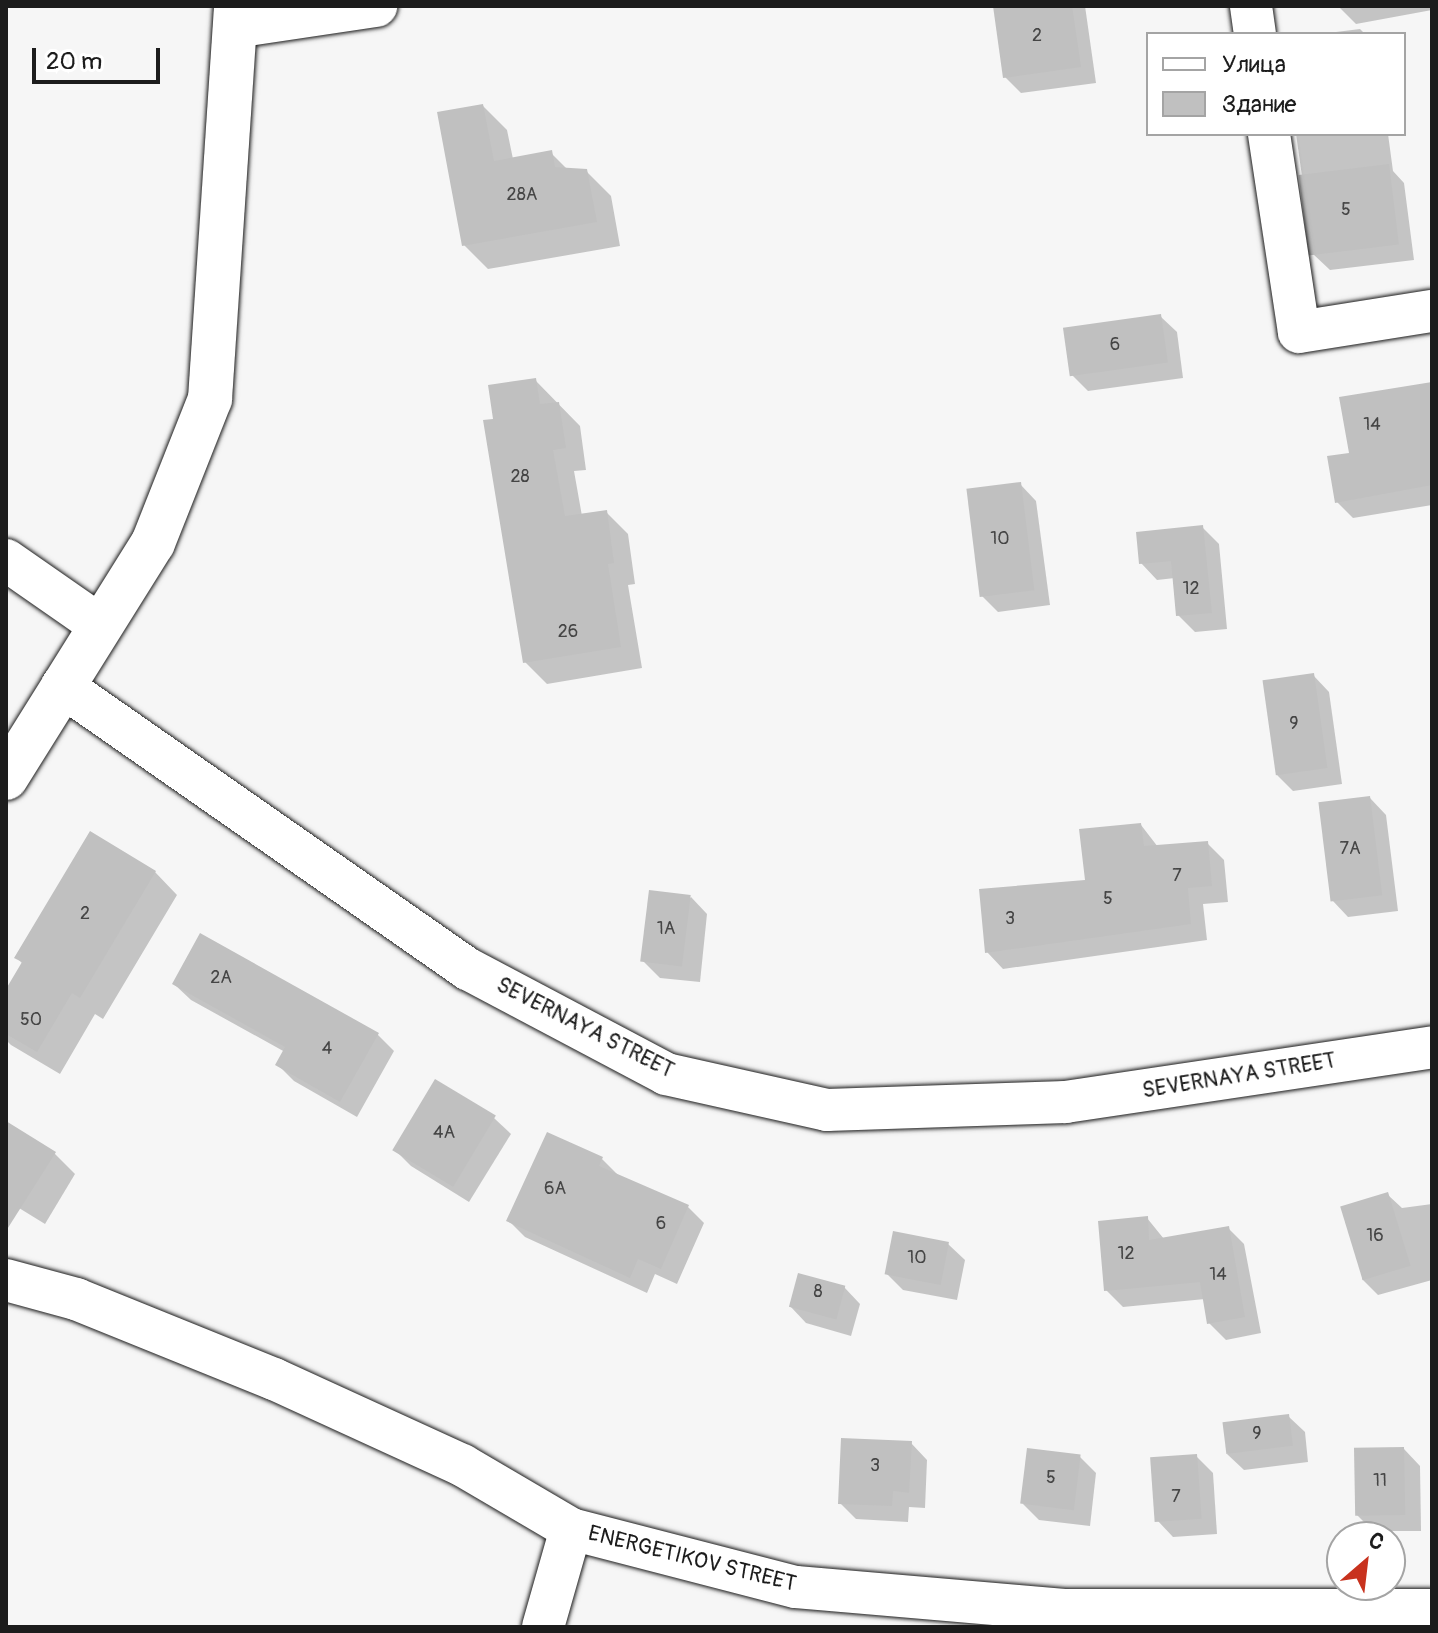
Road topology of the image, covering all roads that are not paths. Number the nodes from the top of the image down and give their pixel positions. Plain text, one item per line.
1 (376, 6) edge
2 (1251, 6) edge
3 (235, 16) edge
4 (1255, 32) edge
5 (1269, 136) edge
6 (1432, 311) edge
7 (6, 560) edge
8 (98, 624) junction
9 (62, 686) junction
10 (6, 778) edge
11 (1432, 1047) edge
12 (6, 1280) edge
13 (571, 1529) junction
14 (1432, 1610) edge
15 (543, 1627) edge

1 - 3 street
2 - 4 street
3 - 8 main road
5 - 6 street
7 - 8 street
8 - 9 main road
9 - 10 main road
9 - 11 street, SEVERNAYA STREET
12 - 13 street, ENERGETIKOV STREET
13 - 14 street, ENERGETIKOV STREET
13 - 15 street

